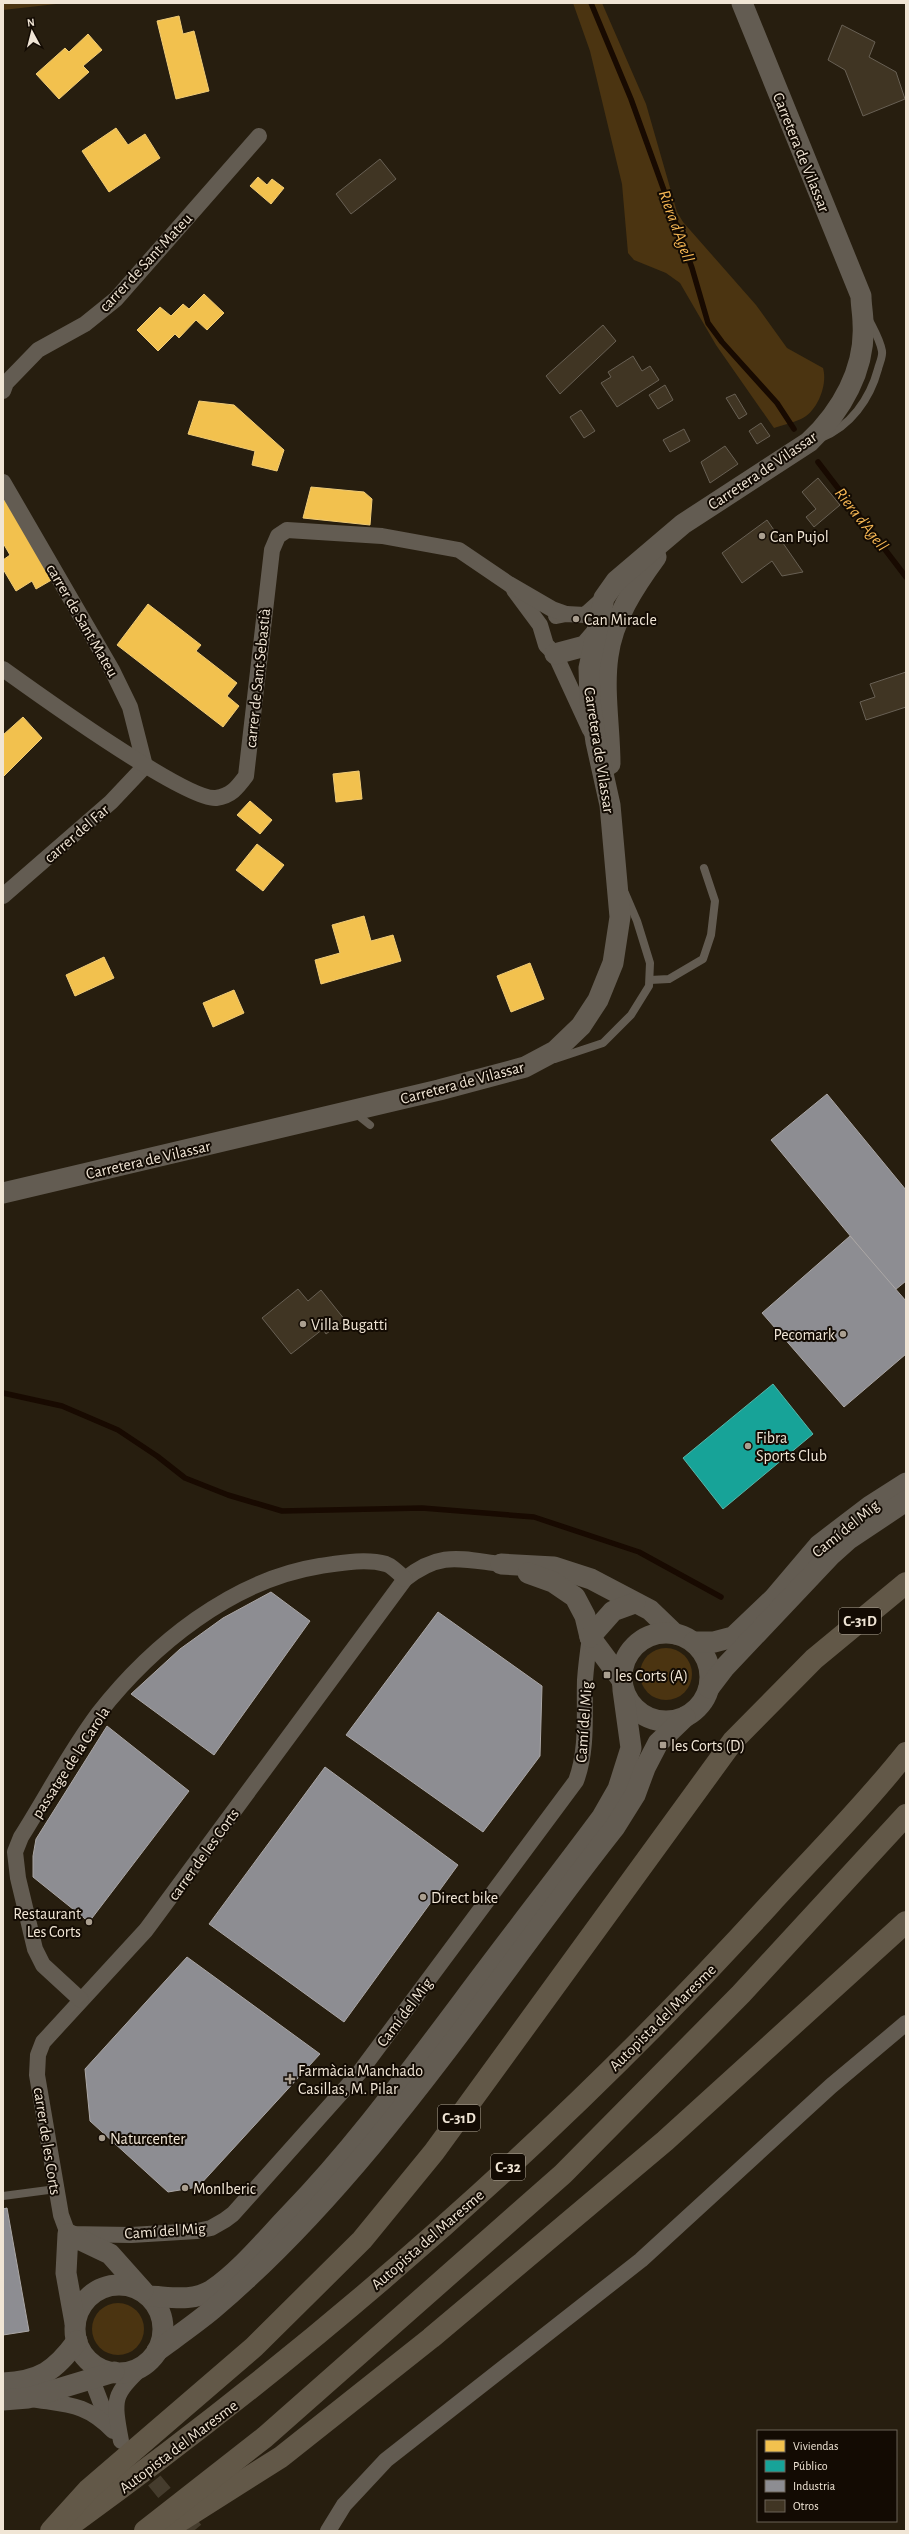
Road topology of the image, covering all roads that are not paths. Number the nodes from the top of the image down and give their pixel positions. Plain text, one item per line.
1 (742, 3) edge
2 (259, 136) dead end
3 (3, 391) edge
4 (3, 482) edge
5 (683, 524) junction
6 (647, 570) junction
7 (509, 584) junction
8 (604, 598) junction
9 (575, 615) junction
10 (595, 634) junction
11 (545, 635) junction
12 (555, 654) junction
13 (3, 669) edge
14 (603, 742) junction
15 (145, 766) junction
16 (704, 868) dead end
17 (616, 872) junction
18 (3, 896) edge
19 (650, 980) junction
20 (525, 1067) junction
21 (352, 1110) junction
22 (370, 1125) dead end
23 (3, 1193) edge
24 (906, 1483) edge
25 (906, 1501) edge
26 (501, 1564) junction
27 (405, 1579) junction
28 (906, 1583) edge
29 (635, 1603) junction
30 (590, 1637) junction
31 (684, 1638) junction
32 (623, 1685) junction
33 (709, 1688) junction
34 (685, 1717) junction
35 (906, 1753) edge
36 (906, 1815) edge
37 (906, 1922) edge
38 (81, 2000) junction
39 (906, 2023) edge
40 (56, 2189) junction
41 (3, 2196) edge
42 (68, 2234) junction
43 (146, 2294) junction
44 (76, 2332) junction
45 (152, 2357) junction
46 (93, 2372) junction
47 (3, 2383) edge
48 (28, 2398) junction
49 (3, 2400) edge
50 (113, 2431) junction
51 (51, 2531) edge
52 (63, 2531) edge
53 (145, 2531) edge
54 (164, 2531) edge
55 (328, 2531) edge

1 - 5 street, Carretera de Vilassar
2 - 3 street, carrer de Sant Mateu
4 - 15 street, carrer de Sant Mateu
5 - 6 street
5 - 8 street, Carretera de Vilassar
6 - 10 street
6 - 14 street
7 - 9 street
7 - 11 street
7 - 15 street, carrer de Sant Sebastià
8 - 9 street
8 - 10 street, Carretera de Vilassar
9 - 10 street
9 - 11 street
10 - 12 street
10 - 14 street, Carretera de Vilassar
11 - 12 street
12 - 14 street
13 - 15 street, carrer de Sant Sebastià
14 - 17 street, Carretera de Vilassar
15 - 18 street, carrer del Far
16 - 19 lane
17 - 19 lane
17 - 20 street, Carretera de Vilassar
19 - 20 lane
20 - 21 street, Carretera de Vilassar
21 - 22 lane
21 - 23 street, Carretera de Vilassar
24 - 31 street, Camí del Mig
25 - 33 street, Camí del Mig
26 - 27 street, carrer de les Corts
26 - 29 street
26 - 30 street
27 - 38 street, carrer de les Corts
27 - 38 street, passatge de la Carola
28 - 51 highway, C-31D
29 - 30 street
29 - 31 street
30 - 32 street
30 - 42 street, Camí del Mig
31 - 32 street
31 - 33 street
32 - 34 street
32 - 43 street
33 - 34 street
34 - 45 street
35 - 52 highway, Autopista del Maresme / C-32
36 - 53 highway, C-32
37 - 54 highway
38 - 40 street, carrer de les Corts
39 - 55 street
40 - 41 lane
40 - 42 street, carrer de les Corts
42 - 43 street
42 - 44 street
43 - 44 street
43 - 45 street
44 - 46 street
44 - 47 street
45 - 46 street
45 - 50 street
46 - 48 street
46 - 50 street
48 - 49 street
48 - 50 street

